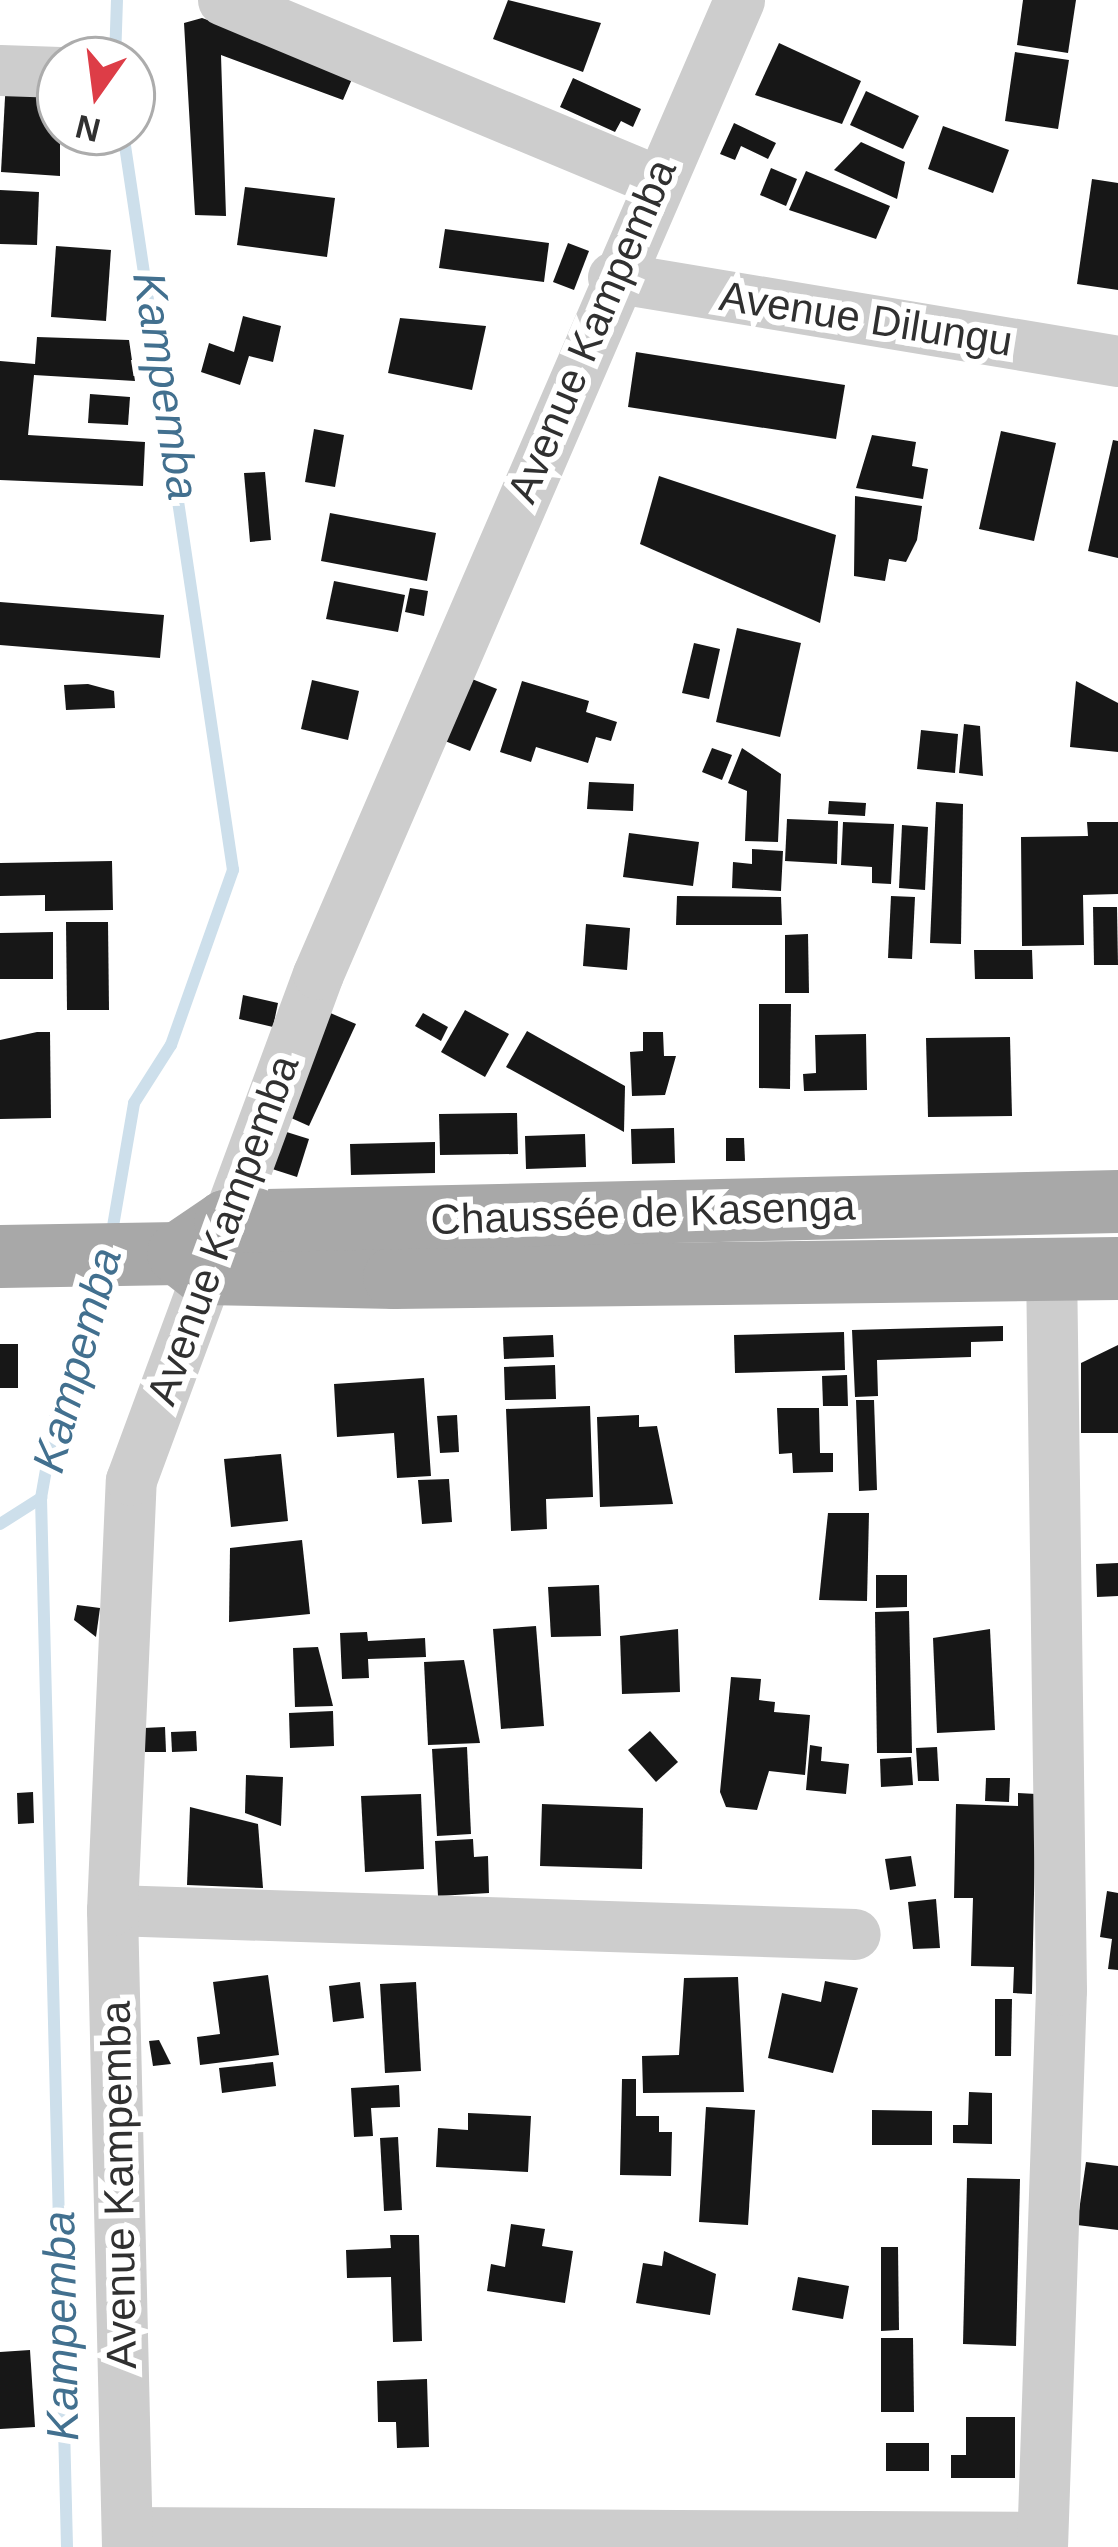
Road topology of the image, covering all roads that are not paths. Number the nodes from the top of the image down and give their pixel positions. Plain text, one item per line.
1 (224, 0) edge
2 (739, 0) edge
3 (0, 70) edge
4 (36, 71) edge
5 (656, 180) junction
6 (614, 278) junction
7 (1118, 361) edge
8 (1118, 1201) edge
9 (191, 1250) junction
10 (0, 1256) edge
11 (1051, 1268) junction
12 (1118, 1268) edge
13 (112, 1910) junction
14 (854, 1934) dead end
15 (128, 2539) edge
16 (1042, 2542) edge
17 (594, 2544) edge

1 - 5 street
2 - 5 street, Avenue Kampemba
3 - 4 street
5 - 6 street, Avenue Kampemba
6 - 7 street, Avenue Dilungu
6 - 9 street, Avenue Kampemba
8 - 9 main road, Chaussée de Kasenga
9 - 10 main road, Chaussée de Kasenga
9 - 11 main road, Chaussée de Kasenga
9 - 13 street, Avenue Kampemba
11 - 12 main road, Chaussée de Kasenga
11 - 16 street
13 - 14 street
13 - 15 street, Avenue Kampemba
15 - 17 street
16 - 17 street

